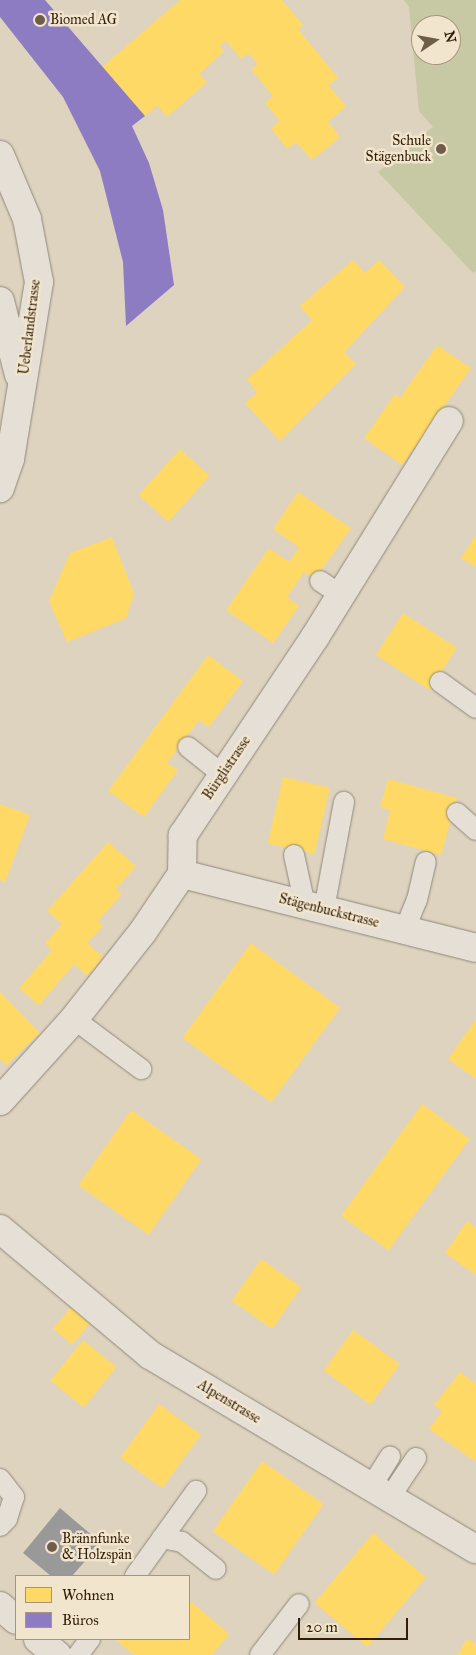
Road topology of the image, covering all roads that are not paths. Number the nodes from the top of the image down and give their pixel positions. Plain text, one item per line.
1 (0, 155) edge
2 (0, 301) edge
3 (22, 386) junction
4 (449, 421) dead end
5 (0, 488) edge
6 (440, 682) dead end
7 (476, 708) edge
8 (188, 747) dead end
9 (222, 774) junction
10 (344, 802) dead end
11 (457, 813) dead end
12 (476, 830) edge
13 (294, 855) dead end
14 (426, 862) dead end
15 (182, 874) junction
16 (315, 907) junction
17 (405, 929) junction
18 (474, 940) edge
19 (74, 1019) junction
20 (141, 1069) dead end
21 (0, 1101) edge
22 (0, 1229) edge
23 (390, 1457) dead end
24 (416, 1458) dead end
25 (0, 1479) edge
26 (196, 1491) dead end
27 (380, 1492) junction
28 (0, 1526) edge
29 (162, 1538) junction
30 (474, 1544) edge
31 (216, 1570) dead end
32 (136, 1575) edge
33 (299, 1604) dead end
34 (0, 1606) edge
35 (15, 1619) edge
36 (39, 1640) edge
37 (89, 1640) edge
38 (57, 1655) edge
39 (78, 1655) edge
40 (260, 1655) edge

1 - 3 street, Ueberlandstrasse
2 - 3 street, Ueberlandstrasse
3 - 5 street, Ueberlandstrasse
4 - 9 street, Bürglistrasse
6 - 7 lane
8 - 9 lane
9 - 15 street, Bürglistrasse
10 - 16 lane
11 - 12 lane
13 - 16 lane
14 - 17 lane
15 - 16 street, Stägenbuckstrasse
15 - 19 street
16 - 17 street, Stägenbuckstrasse
17 - 18 street, Stägenbuckstrasse
19 - 20 lane
19 - 21 street
22 - 27 street, Alpenstrasse
23 - 27 lane
24 - 27 lane
25 - 28 lane
26 - 29 lane
27 - 30 street, Alpenstrasse
29 - 31 lane
29 - 32 lane
33 - 40 lane
34 - 35 street
36 - 38 street
37 - 39 lane

